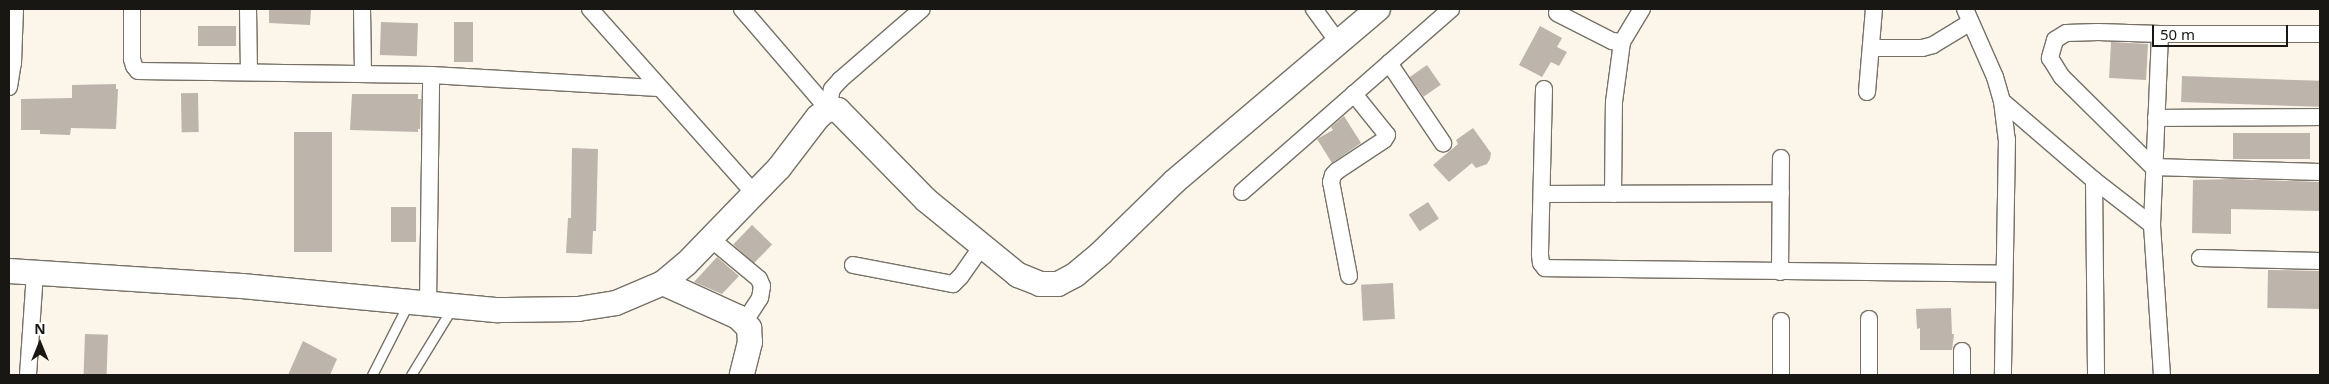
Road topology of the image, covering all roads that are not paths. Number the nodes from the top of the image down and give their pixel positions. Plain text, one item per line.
1 (15, 9) edge
2 (132, 9) edge
3 (248, 9) edge
4 (362, 9) edge
5 (590, 9) edge
6 (742, 9) edge
7 (922, 9) edge
8 (1314, 9) edge
9 (1378, 9) edge
10 (1451, 9) edge
11 (1642, 9) edge
12 (1874, 9) edge
13 (1557, 13) dead end
14 (1968, 16) edge
15 (2160, 34) junction
16 (2320, 34) edge
17 (1338, 42) junction
18 (1622, 42) junction
19 (1871, 48) junction
20 (1389, 63) junction
21 (249, 71) junction
22 (363, 74) junction
23 (432, 75) junction
24 (9, 87) edge
25 (659, 88) junction
26 (1544, 90) dead end
27 (1867, 92) dead end
28 (1354, 94) junction
29 (2002, 101) junction
30 (828, 109) junction
31 (2320, 117) edge
32 (2156, 118) junction
33 (1443, 143) dead end
34 (1781, 158) dead end
35 (2153, 167) junction
36 (2320, 172) edge
37 (2094, 180) junction
38 (1242, 192) dead end
39 (755, 194) junction
40 (1542, 194) junction
41 (1613, 194) junction
42 (1781, 194) junction
43 (2152, 226) junction
44 (711, 239) junction
45 (982, 246) junction
46 (2200, 258) dead end
47 (2320, 261) edge
48 (853, 265) dead end
49 (9, 271) edge
50 (1780, 272) junction
51 (35, 273) junction
52 (2004, 274) junction
53 (1349, 276) dead end
54 (663, 283) junction
55 (418, 302) junction
56 (454, 305) junction
57 (1870, 319) dead end
58 (1781, 321) dead end
59 (744, 323) junction
60 (1962, 351) dead end
61 (28, 375) edge
62 (372, 375) edge
63 (410, 375) edge
64 (742, 375) edge
65 (1781, 375) edge
66 (1869, 375) edge
67 (1962, 375) edge
68 (2003, 375) edge
69 (2096, 375) edge
70 (2162, 375) edge

1 - 24 street
2 - 21 street
3 - 21 street
4 - 22 street
5 - 25 street
6 - 30 street
7 - 30 street
8 - 17 street
9 - 17 street
10 - 20 street
11 - 18 street
12 - 19 street
13 - 18 street
14 - 19 street
14 - 29 street
15 - 16 street
15 - 32 street
15 - 35 street
17 - 45 street
18 - 41 street
19 - 27 street
20 - 28 street
20 - 33 street
21 - 22 street
22 - 23 street
23 - 25 street
23 - 55 street
25 - 39 street
26 - 40 street
28 - 38 street
28 - 53 street
29 - 37 street
29 - 52 street
30 - 39 street
30 - 45 street
31 - 32 street
32 - 35 street
34 - 42 street
35 - 36 street
35 - 43 street
37 - 43 street
37 - 69 street
39 - 44 street
40 - 41 street
40 - 50 street
41 - 42 street
42 - 50 street
43 - 70 street
44 - 54 street
44 - 59 street
45 - 48 street
46 - 47 street
49 - 51 street
50 - 52 street
51 - 55 street
51 - 61 street
52 - 68 street
54 - 56 street
54 - 59 street
55 - 56 street
55 - 62 lane
56 - 63 lane
57 - 66 street
58 - 65 street
59 - 64 street
60 - 67 street

